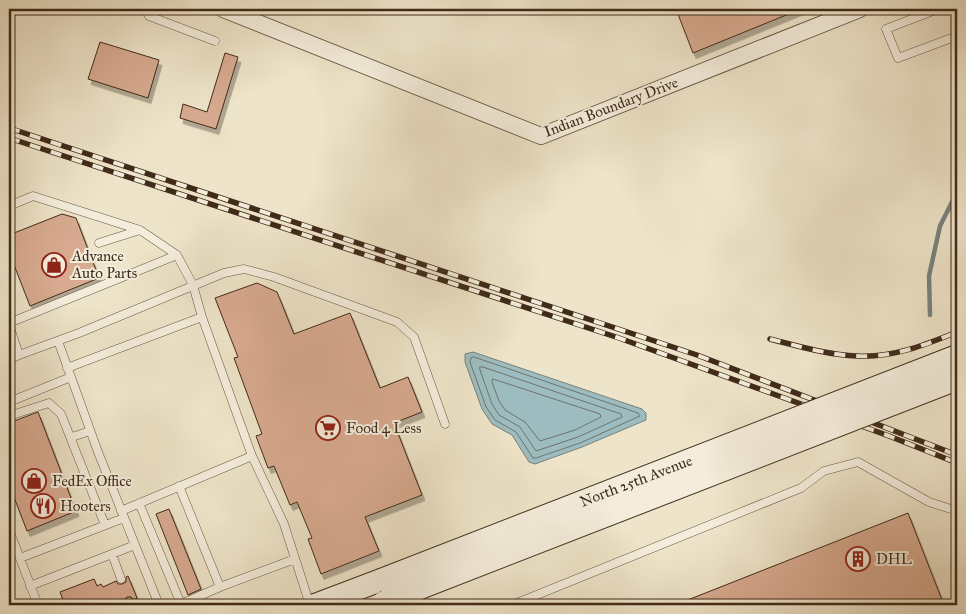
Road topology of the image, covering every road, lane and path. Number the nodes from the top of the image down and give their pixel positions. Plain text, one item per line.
1 (145, 9) edge
2 (223, 9) edge
3 (860, 9) edge
4 (938, 9) edge
5 (957, 36) edge
6 (216, 41) dead end
7 (9, 206) edge
8 (140, 230) junction
9 (99, 243) dead end
10 (177, 255) junction
11 (193, 285) junction
12 (202, 317) junction
13 (9, 324) edge
14 (58, 341) junction
15 (19, 355) junction
16 (957, 356) edge
17 (9, 360) edge
18 (67, 368) junction
19 (71, 377) junction
20 (957, 380) edge
21 (9, 402) edge
22 (9, 416) edge
23 (445, 424) dead end
24 (90, 431) junction
25 (72, 437) junction
26 (252, 456) junction
27 (179, 486) junction
28 (139, 503) junction
29 (957, 511) edge
30 (123, 514) junction
31 (105, 525) junction
32 (9, 530) edge
33 (135, 545) junction
34 (112, 554) junction
35 (20, 558) junction
36 (295, 559) junction
37 (121, 579) dead end
38 (30, 586) junction
39 (220, 587) junction
40 (38, 605) edge
41 (159, 605) edge
42 (179, 605) edge
43 (310, 605) edge
44 (315, 605) edge
45 (375, 605) edge
46 (512, 605) edge

1 - 6 lane
2 - 3 street, Indian Boundary Drive
4 - 5 lane
7 - 8 lane
8 - 9 lane
8 - 10 lane
10 - 11 lane
10 - 13 lane
11 - 12 lane
11 - 14 lane
11 - 23 lane
12 - 18 lane
12 - 26 lane
13 - 15 lane
14 - 15 lane
14 - 18 lane
15 - 17 lane
16 - 44 main road, North 25th Avenue, bridge
18 - 19 lane
19 - 21 lane
19 - 24 lane
20 - 45 main road, North 25th Avenue, bridge
22 - 25 lane
24 - 25 lane
24 - 30 lane
25 - 31 lane
26 - 27 lane
26 - 36 lane
27 - 28 lane
27 - 39 lane
28 - 30 lane
28 - 42 lane
29 - 46 lane
30 - 31 lane
30 - 33 lane
31 - 35 lane
32 - 35 lane
33 - 34 lane
33 - 41 lane
34 - 37 lane
34 - 38 lane
35 - 38 lane
36 - 39 lane
36 - 43 lane
38 - 40 lane
39 - 42 lane

